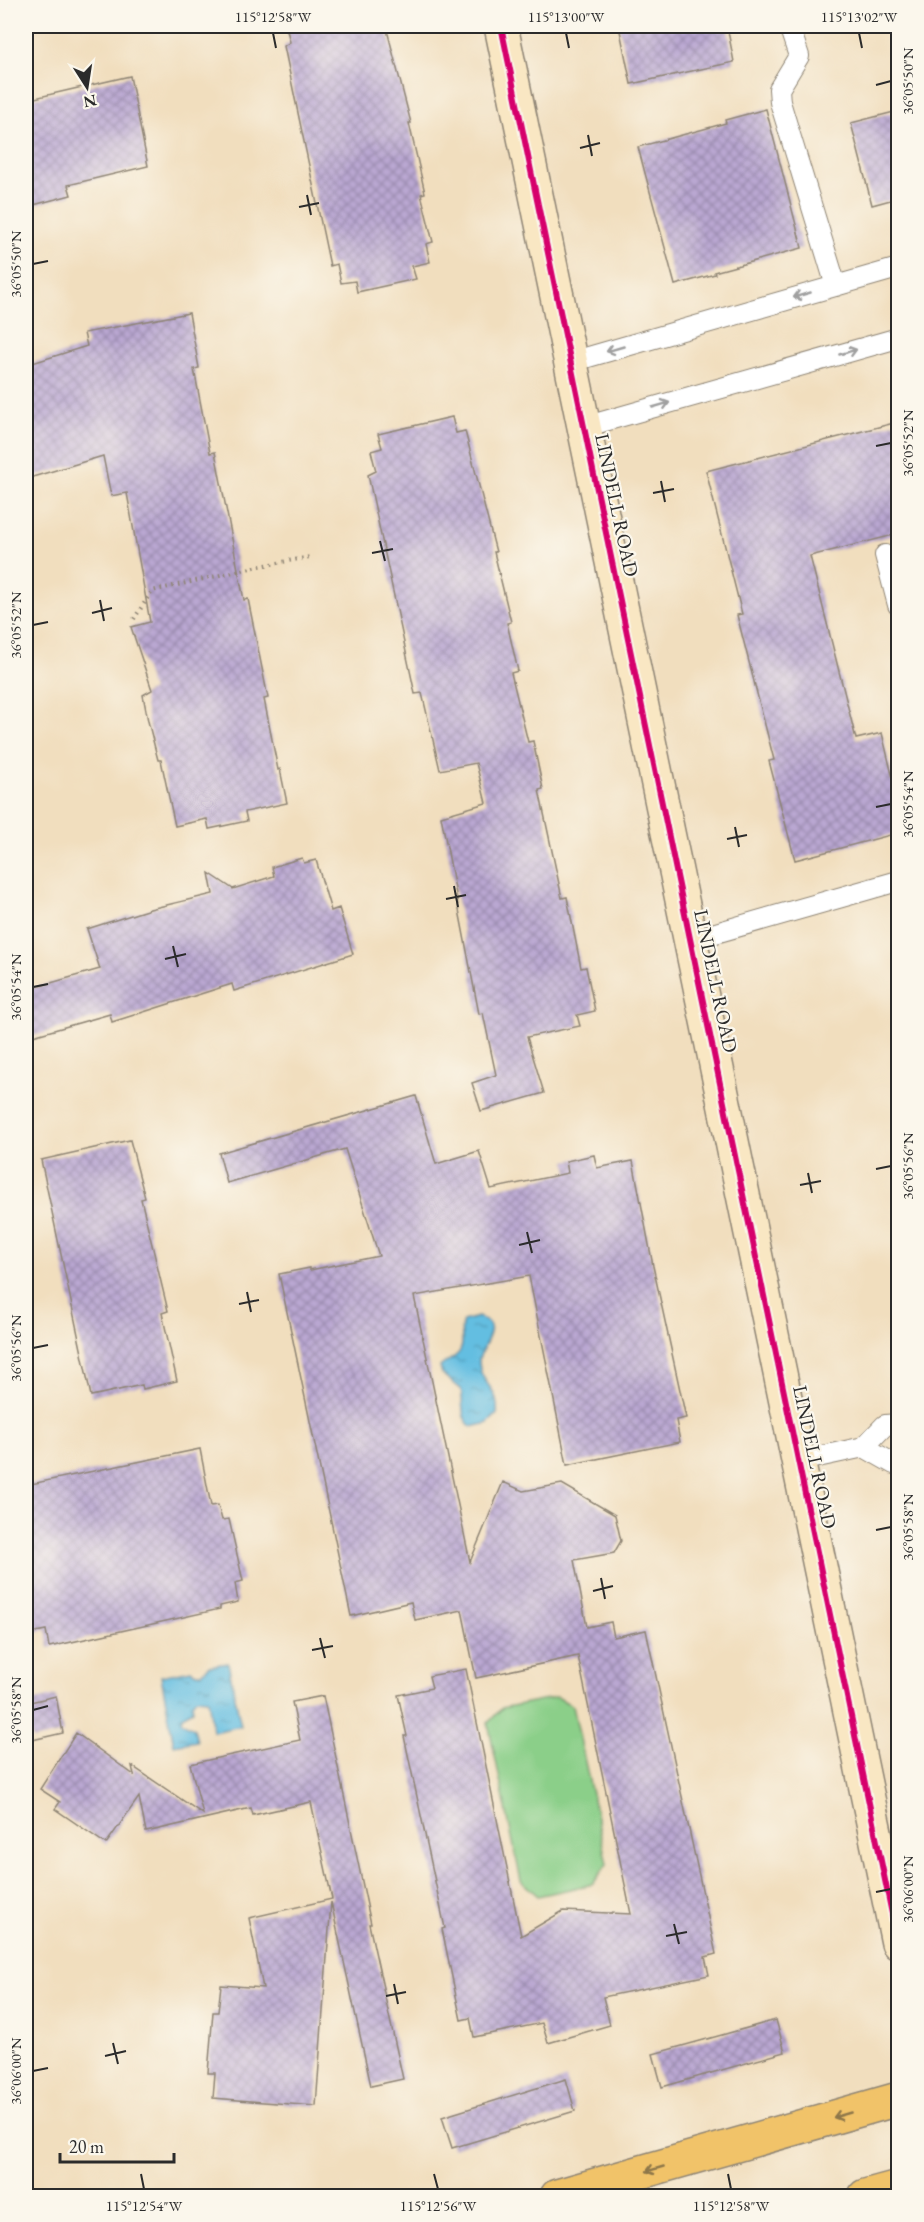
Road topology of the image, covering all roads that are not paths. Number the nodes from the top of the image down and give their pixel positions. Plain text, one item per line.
1 (501, 26) edge
2 (789, 26) edge
3 (898, 268) edge
4 (836, 286) junction
5 (898, 338) edge
6 (571, 362) junction
7 (584, 427) junction
8 (885, 555) dead end
9 (898, 605) edge
10 (898, 881) edge
11 (691, 940) junction
12 (898, 1424) edge
13 (864, 1447) junction
14 (799, 1461) junction
15 (898, 1463) edge
16 (898, 1943) edge
17 (898, 2099) edge
18 (898, 2187) edge
19 (557, 2196) edge
20 (865, 2196) edge

1 - 6 street, LINDELL ROAD
2 - 4 lane
3 - 4 lane
4 -> 6 lane
7 -> 5 lane
6 - 7 street, LINDELL ROAD
7 - 11 street, LINDELL ROAD
8 - 9 lane
10 - 11 lane
11 - 14 street, LINDELL ROAD
12 - 13 lane
13 - 14 lane
13 - 15 lane
14 - 16 street, LINDELL ROAD
17 -> 19 main road
18 - 20 main road

